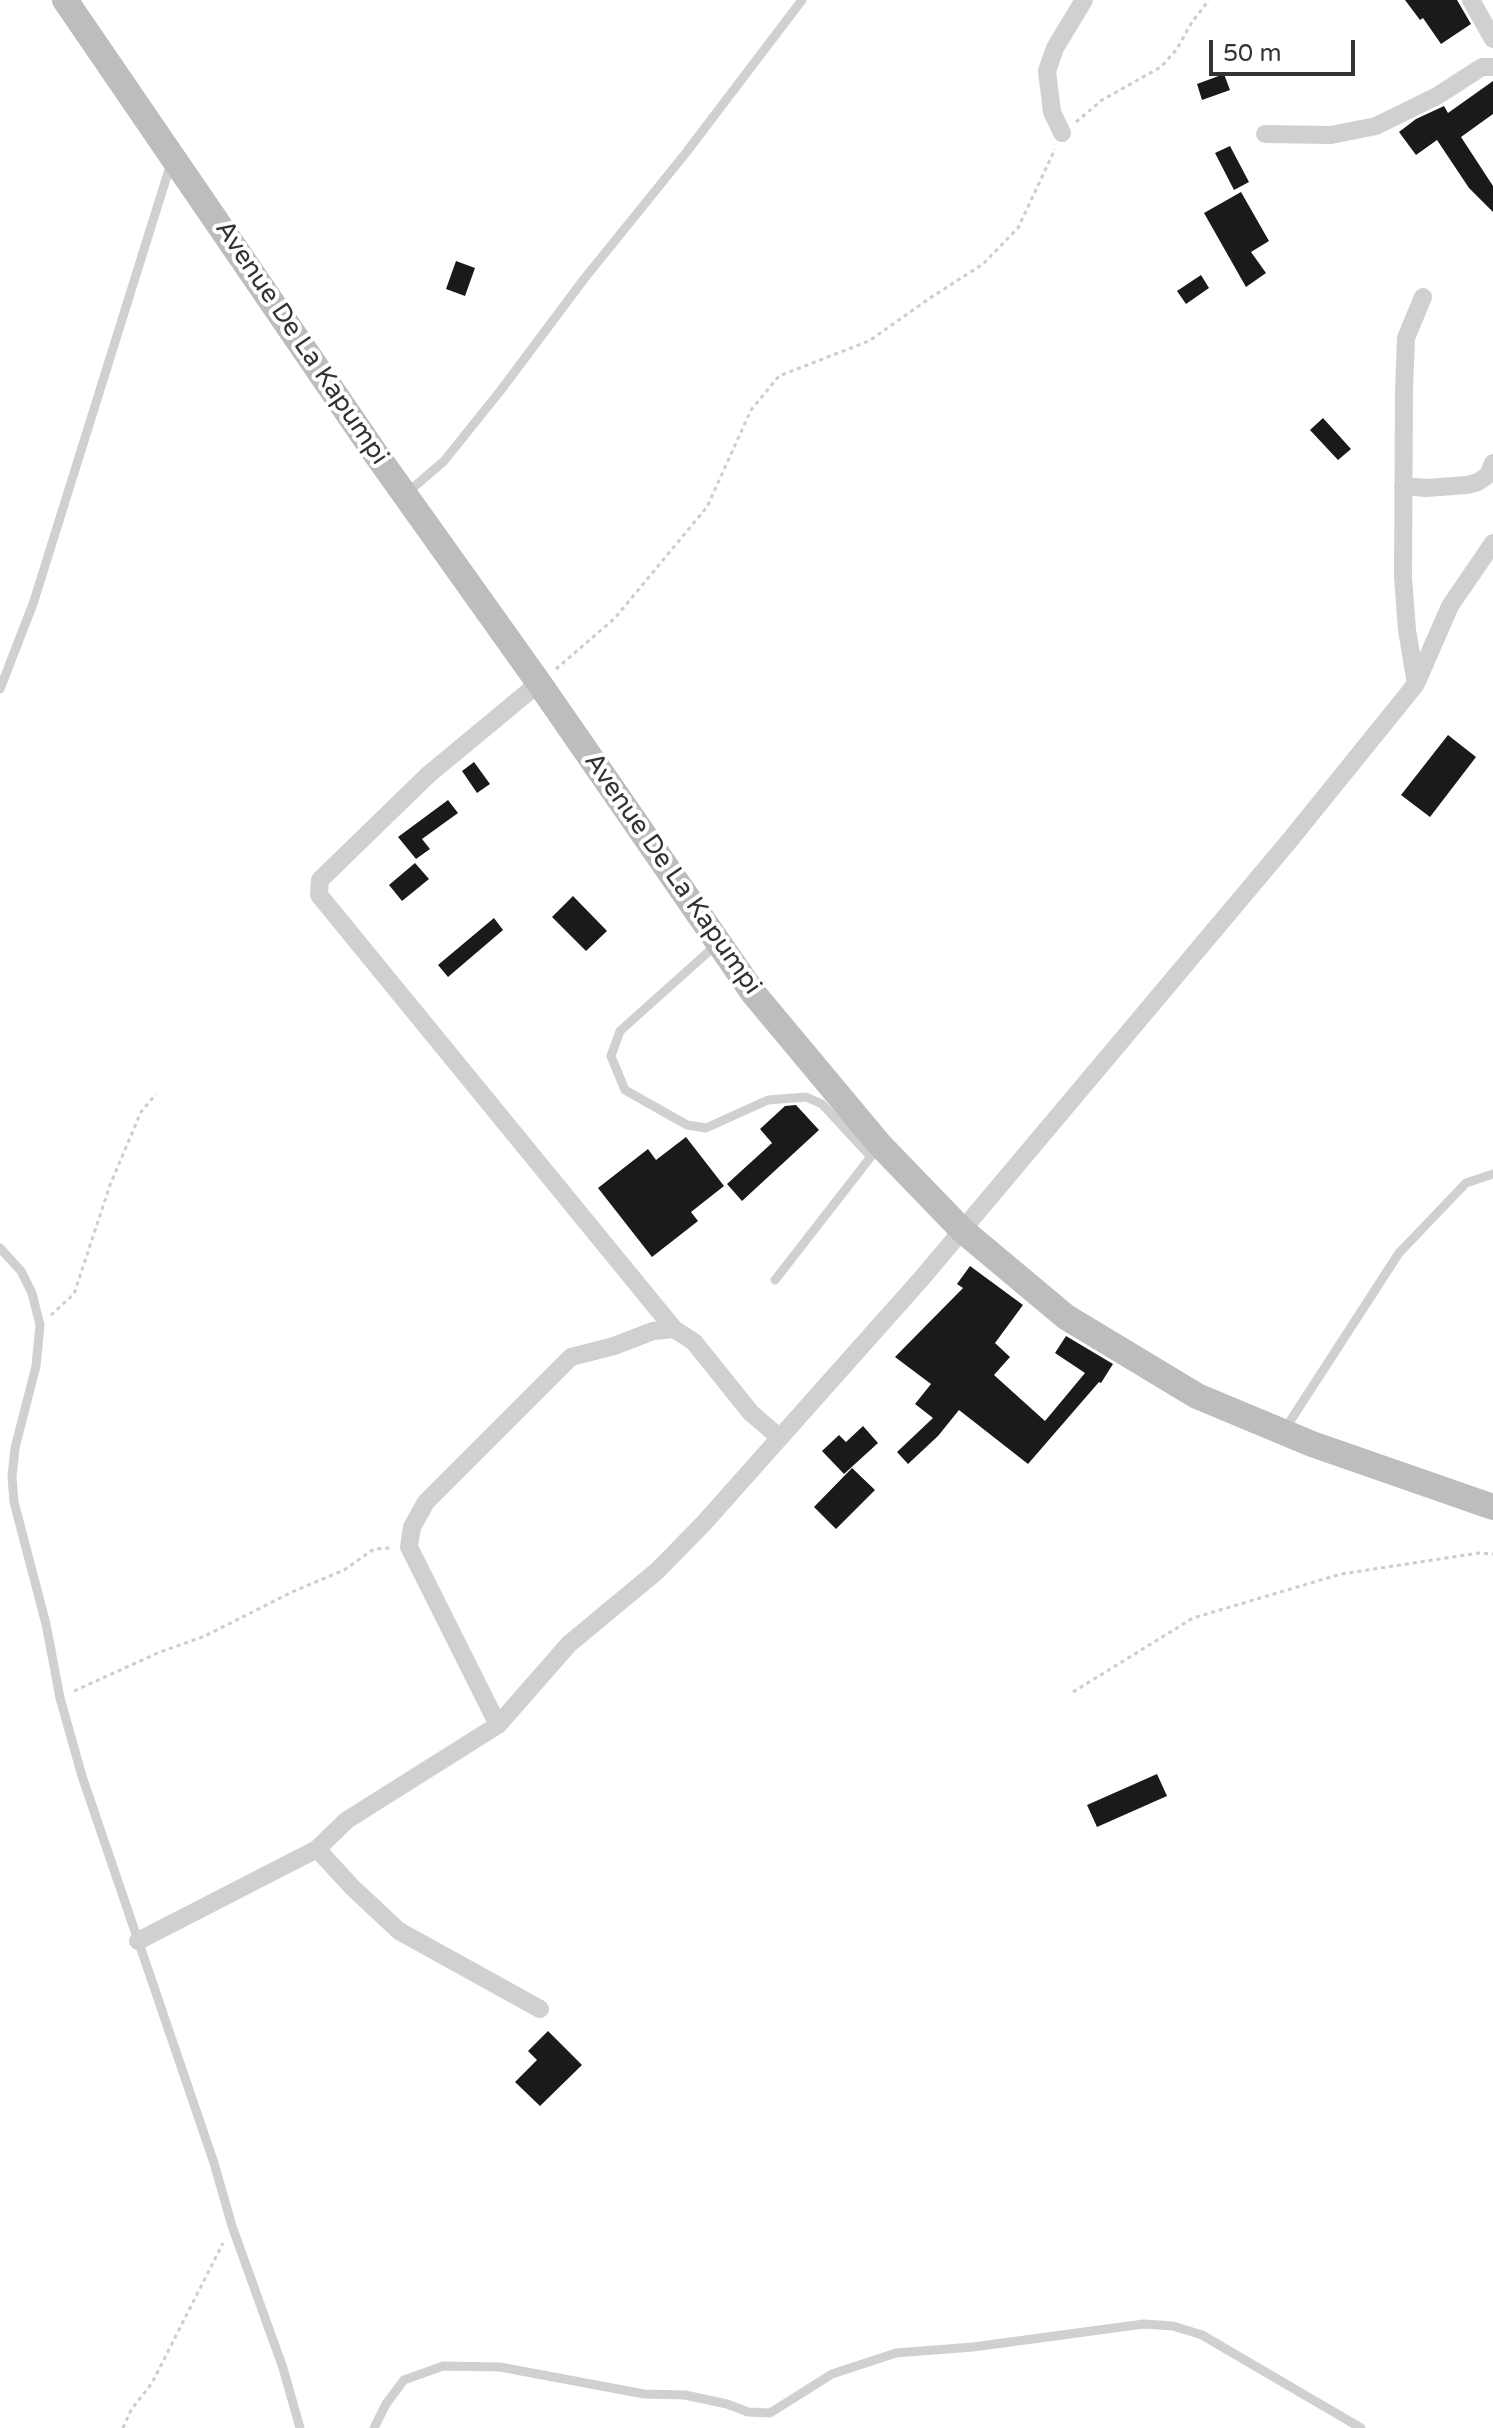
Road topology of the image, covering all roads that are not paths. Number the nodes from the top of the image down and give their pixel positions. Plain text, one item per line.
1 (65, 0) edge
2 (802, 0) edge
3 (1084, 0) edge
4 (1471, 0) edge
5 (1493, 39) edge
6 (1493, 67) edge
7 (1062, 133) road end
8 (1265, 134) dead end
9 (173, 156) junction
10 (1423, 297) dead end
11 (1493, 463) edge
12 (1403, 486) junction
13 (405, 494) junction
14 (1493, 543) edge
15 (539, 683) junction
16 (1416, 684) junction
17 (0, 689) edge
18 (719, 943) junction
19 (875, 1150) junction
20 (1493, 1174) edge
21 (962, 1230) junction
22 (0, 1248) edge
23 (775, 1280) dead end
24 (674, 1329) junction
25 (1283, 1432) junction
26 (779, 1437) junction
27 (1493, 1507) edge
28 (498, 1725) junction
29 (317, 1849) junction
30 (138, 1941) junction
31 (540, 2009) dead end
32 (300, 2428) edge
33 (374, 2428) edge
34 (1361, 2428) edge

1 - 9 main road, Avenue De La Kapumpi
2 - 13 lane
3 - 7 street
4 - 5 street
6 - 8 street
9 - 13 main road, Avenue De La Kapumpi
9 - 17 lane
10 - 12 street
11 - 12 street
12 - 16 street
13 - 15 main road, Avenue De La Kapumpi
14 - 16 street
15 - 18 main road, Avenue De La Kapumpi
15 - 24 street
16 - 21 street
18 - 19 main road, Avenue De La Kapumpi
18 - 19 lane
19 - 21 main road, Avenue De La Kapumpi
19 - 23 lane
20 - 25 lane
21 - 25 main road, Avenue De La Kapumpi
21 - 26 street
22 - 30 lane
24 - 26 street
24 - 28 street
25 - 27 main road, Avenue De La Kapumpi
26 - 28 street
28 - 29 street
29 - 30 street
29 - 31 street
30 - 32 lane
33 - 34 lane

